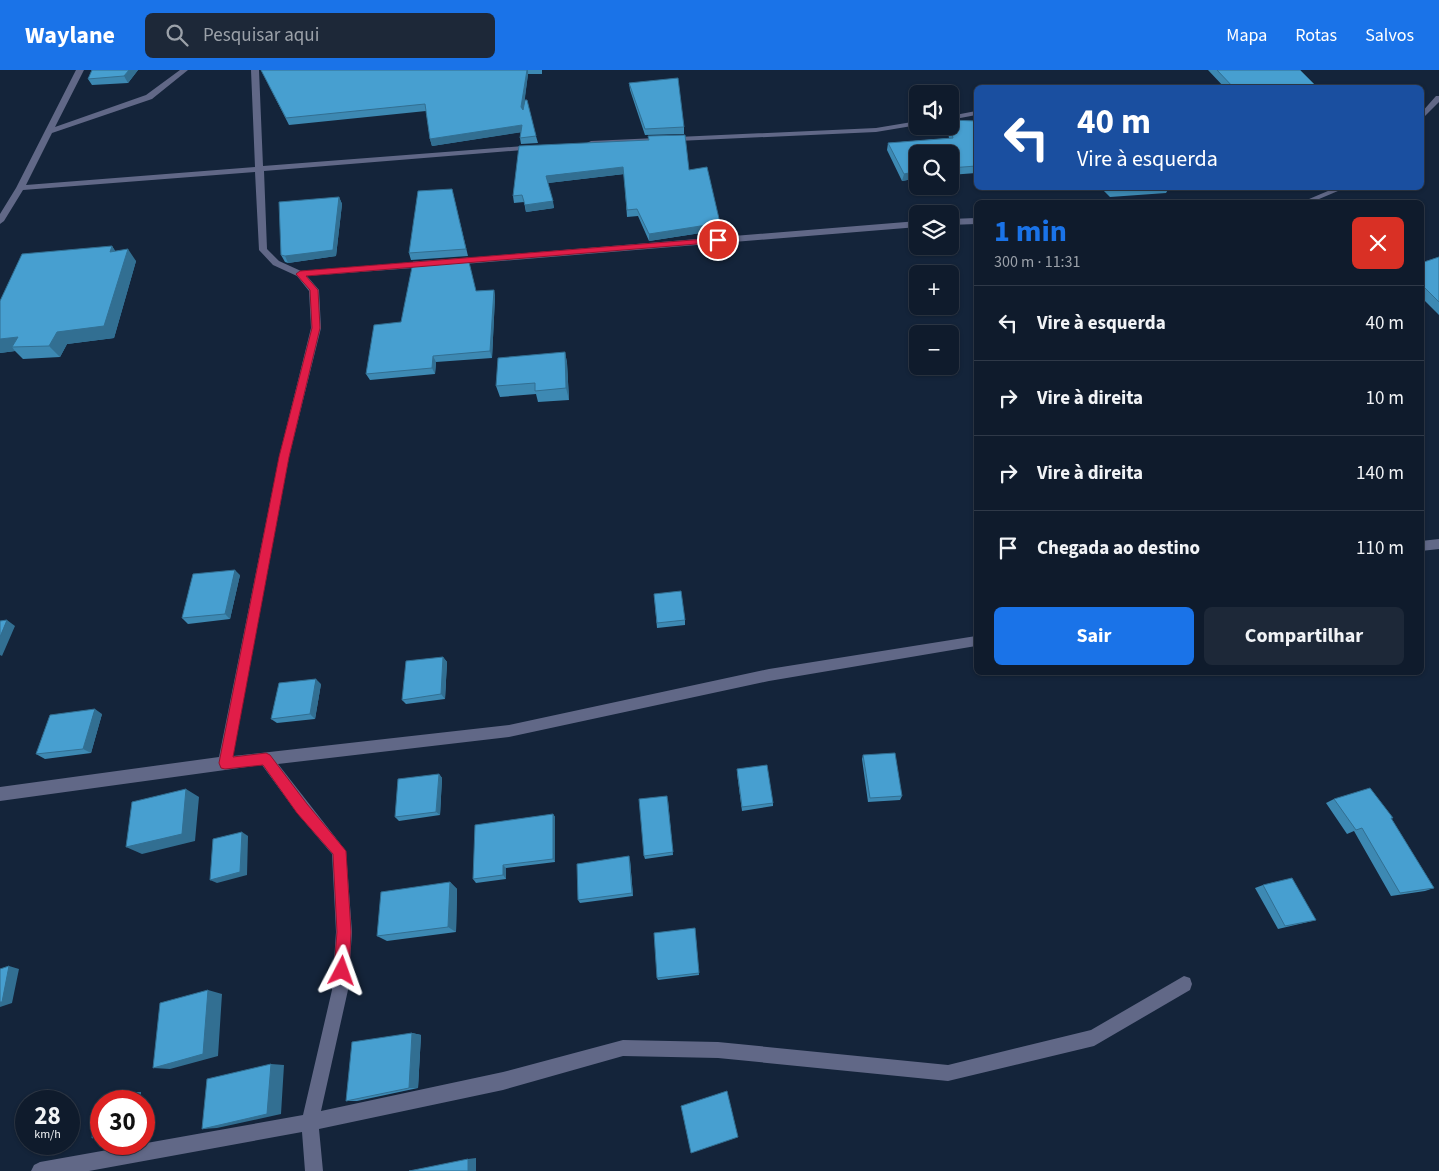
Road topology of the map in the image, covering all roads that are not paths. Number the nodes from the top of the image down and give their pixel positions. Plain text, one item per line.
1 (80, 70) edge
2 (183, 70) edge
3 (194, 70) edge
4 (255, 70) edge
5 (1439, 98) edge
6 (974, 113) edge
7 (1424, 115) edge
8 (959, 116) edge
9 (909, 124) edge
10 (50, 131) junction
11 (579, 144) edge
12 (549, 146) edge
13 (260, 168) junction
14 (20, 188) junction
15 (1336, 190) edge
16 (1311, 200) edge
17 (0, 221) edge
18 (974, 221) edge
19 (959, 222) edge
20 (909, 225) edge
21 (300, 274) junction
22 (1439, 544) edge
23 (1424, 546) edge
24 (974, 641) edge
25 (266, 759) junction
26 (225, 763) junction
27 (0, 794) edge
28 (1184, 984) dead end
29 (310, 1122) junction
30 (40, 1171) edge
31 (314, 1171) edge

1 - 10 street
2 - 3 street
2 - 10 street
4 - 13 street
5 - 7 street
6 - 8 street
9 - 11 street
10 - 14 street
12 - 13 street
13 - 14 street
13 - 21 street
14 - 17 street
15 - 16 street
18 - 19 street
20 - 21 street
21 - 26 street
22 - 23 street
24 - 25 street
25 - 26 street
25 - 29 street
26 - 27 street
28 - 29 street
29 - 30 street
29 - 31 street

